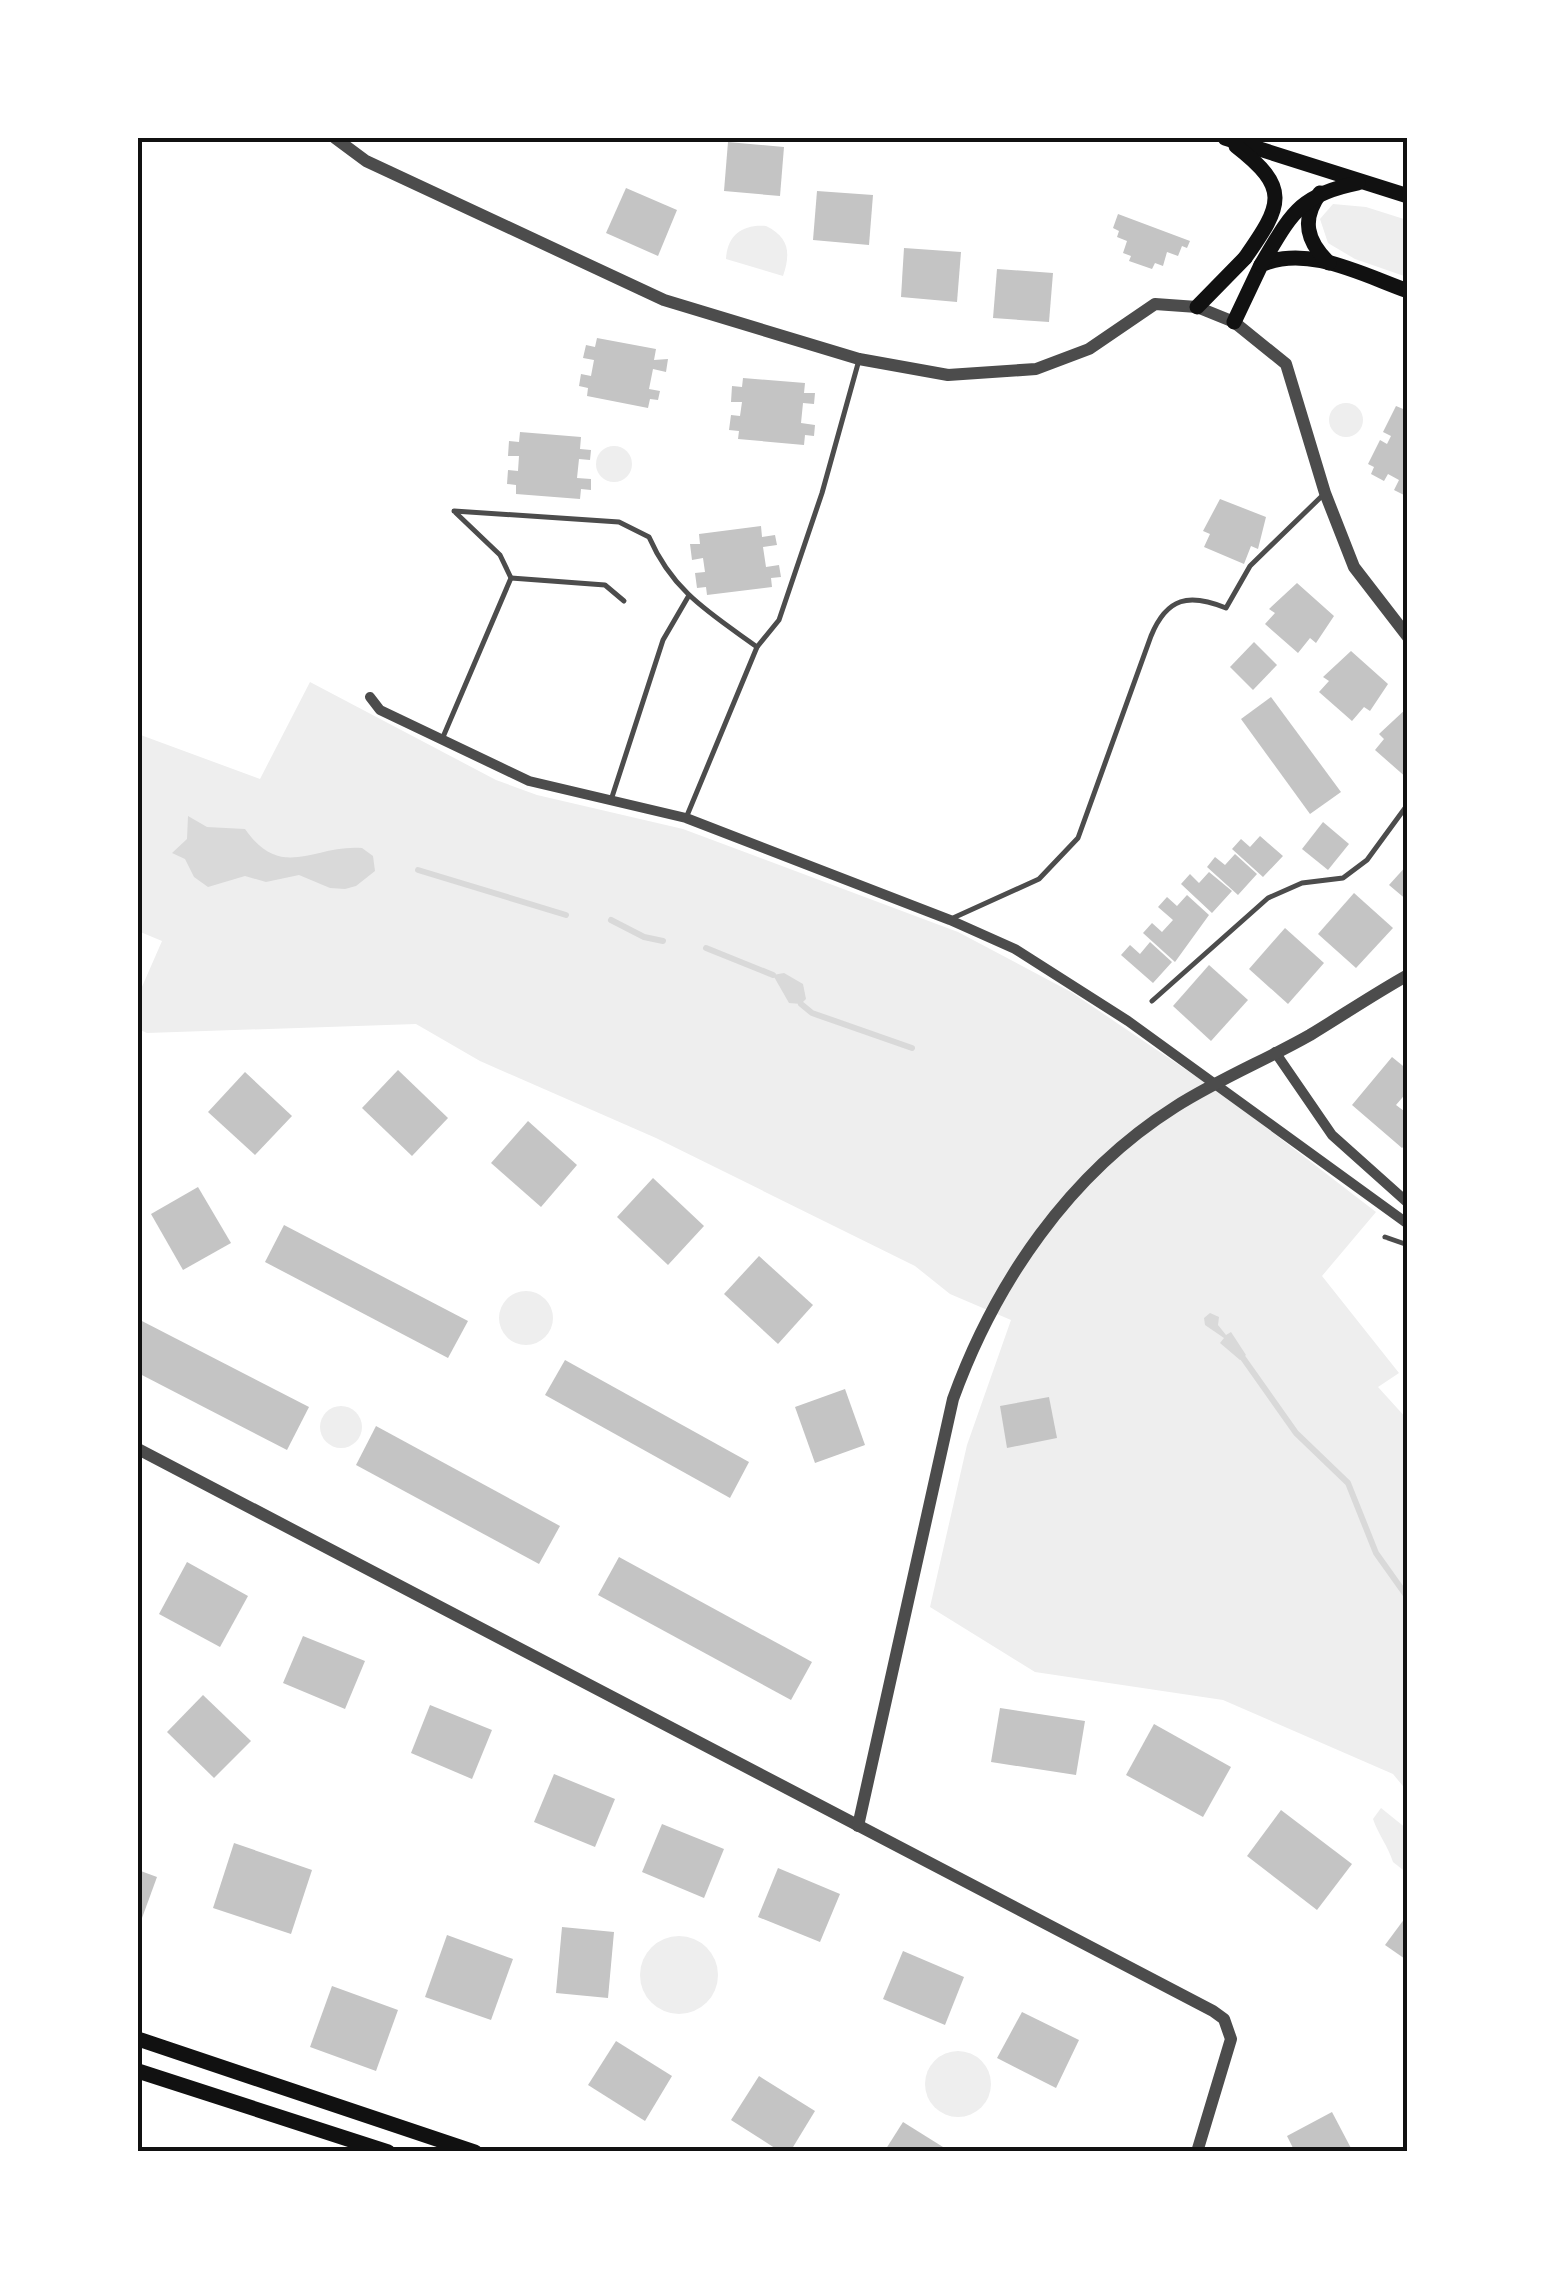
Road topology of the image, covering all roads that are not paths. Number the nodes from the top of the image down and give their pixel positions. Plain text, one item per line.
1 (335, 138) edge
2 (1226, 138) edge
3 (1361, 182) junction
4 (1322, 190) junction
5 (1408, 196) edge
6 (1329, 263) junction
7 (1260, 266) junction
8 (1408, 292) edge
9 (1197, 307) junction
10 (1234, 322) junction
11 (859, 359) junction
12 (1325, 493) junction
13 (511, 578) junction
14 (688, 597) junction
15 (624, 601) dead end
16 (1408, 637) edge
17 (757, 647) junction
18 (370, 697) dead end
19 (441, 742) junction
20 (612, 797) junction
21 (1408, 804) edge
22 (686, 818) junction
23 (950, 920) junction
24 (1408, 975) edge
25 (1152, 1001) dead end
26 (1275, 1052) junction
27 (1408, 1203) edge
28 (1408, 1224) edge
29 (1385, 1236) dead end
30 (1408, 1245) edge
31 (138, 1449) edge
32 (858, 1826) junction
33 (138, 2040) edge
34 (138, 2070) edge
35 (388, 2152) edge
36 (475, 2152) edge
37 (1197, 2152) edge

1 - 11 street
2 - 3 main road
2 - 9 main road
3 - 4 main road
3 - 5 main road
4 - 6 main road
4 - 7 main road
6 - 7 main road
6 - 8 main road
7 - 10 main road
9 - 10 street
9 - 11 street
10 - 12 street
11 - 17 lane
12 - 16 street
12 - 23 lane
13 - 14 lane
13 - 15 lane
13 - 19 lane
14 - 17 lane
14 - 20 lane
17 - 22 lane
18 - 19 street
19 - 20 street
20 - 22 street
21 - 25 lane
22 - 23 street
23 - 28 street
24 - 26 street
26 - 27 street
26 - 32 street
29 - 30 lane
31 - 32 street
32 - 37 street
33 - 36 main road
34 - 35 main road

